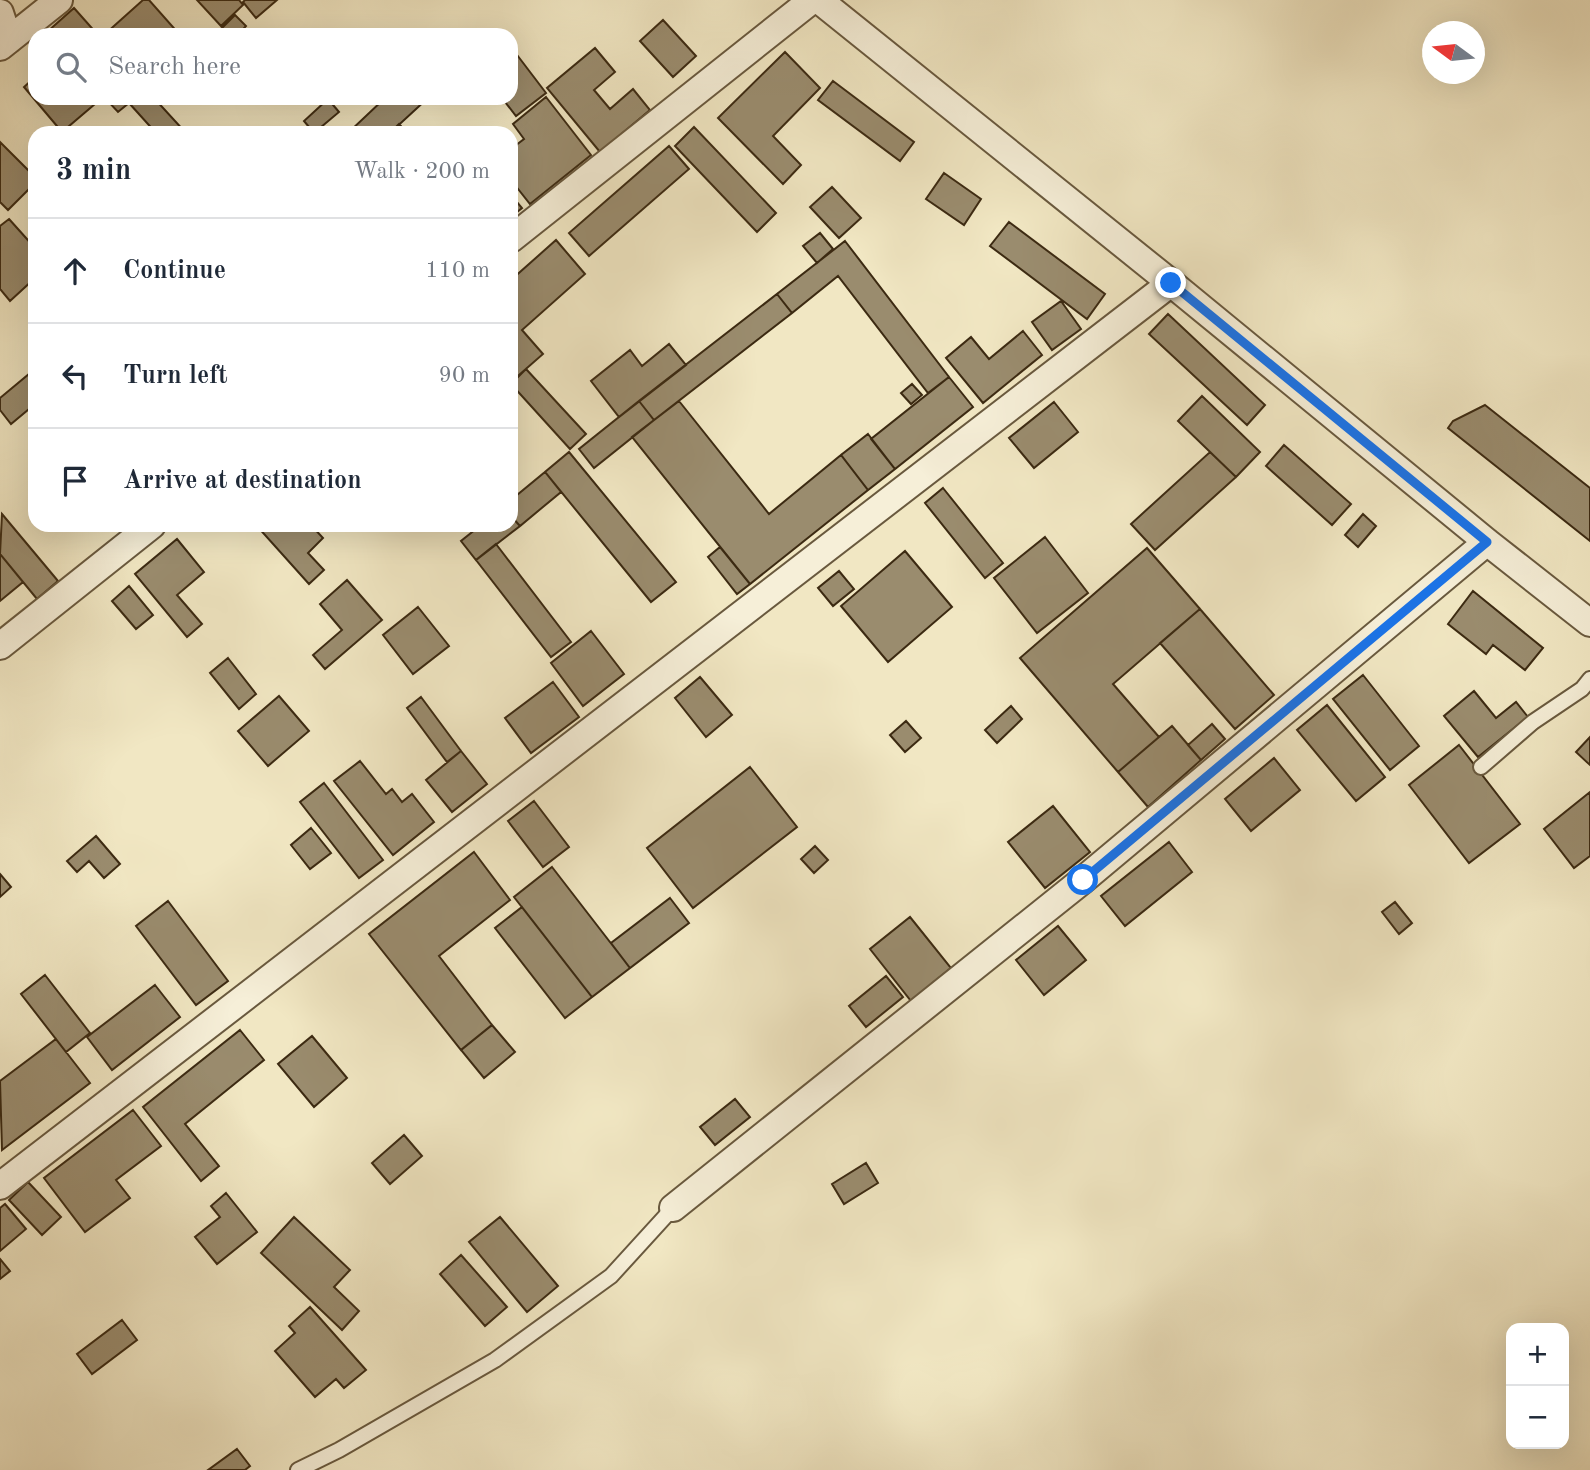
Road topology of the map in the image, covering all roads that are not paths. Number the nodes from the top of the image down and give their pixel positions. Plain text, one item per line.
1 (59, 0) edge
2 (812, 0) edge
3 (819, 0) edge
4 (0, 13) edge
5 (5, 44) edge
6 (518, 233) edge
7 (1171, 283) junction
8 (143, 532) edge
9 (1487, 542) junction
10 (1590, 623) edge
11 (0, 646) edge
12 (1590, 680) edge
13 (1481, 766) dead end
14 (0, 1185) edge
15 (673, 1208) joint
16 (298, 1470) edge

1 - 5 street
2 - 6 street
3 - 7 street
4 - 5 street
7 - 9 street
7 - 14 street
8 - 11 street
9 - 10 street
9 - 15 street
12 - 13 lane
15 - 16 lane

